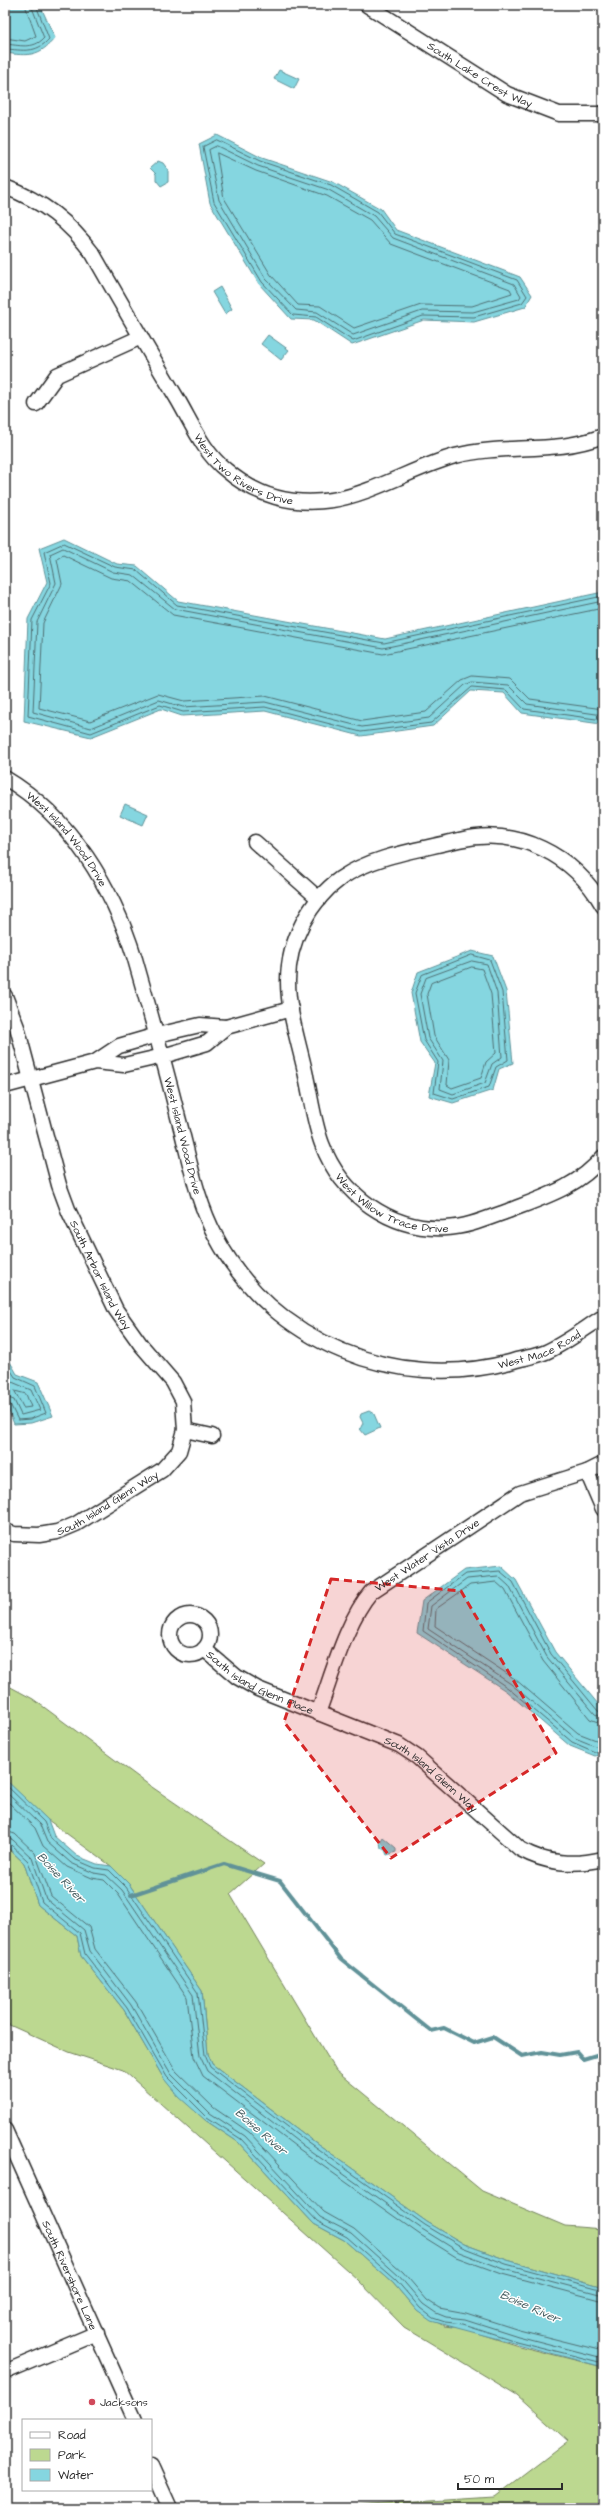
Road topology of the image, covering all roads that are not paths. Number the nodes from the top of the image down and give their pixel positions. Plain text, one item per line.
1 (367, 5) edge
2 (603, 114) edge
3 (5, 187) edge
4 (141, 337) junction
5 (36, 404) dead end
6 (603, 436) edge
7 (5, 778) edge
8 (255, 842) dead end
9 (319, 899) junction
10 (603, 906) edge
11 (5, 996) edge
12 (291, 1009) junction
13 (226, 1027) junction
14 (157, 1035) junction
15 (163, 1056) junction
16 (95, 1062) junction
17 (31, 1079) junction
18 (5, 1086) edge
19 (603, 1157) edge
20 (603, 1317) edge
21 (471, 1370) joint
22 (185, 1430) junction
23 (212, 1436) dead end
24 (603, 1464) edge
25 (587, 1472) junction
26 (603, 1509) edge
27 (5, 1531) edge
28 (204, 1649) dead end
29 (318, 1713) junction
30 (603, 1858) edge
31 (5, 2130) edge
32 (97, 2333) junction
33 (5, 2372) edge
34 (136, 2419) edge
35 (152, 2468) edge
36 (170, 2508) edge

1 - 2 street, South Lake Crest Way
3 - 4 street, West Two Rivers Drive
4 - 5 street
4 - 6 street, West Two Rivers Drive
7 - 14 street, West Island Wood Drive
8 - 9 street
9 - 10 street, West Willow Trace Drive
9 - 12 street, West Willow Trace Drive
11 - 17 street, South Arbor Island Way
12 - 13 street
12 - 19 street, West Willow Trace Drive
13 - 14 street
13 - 15 street
14 - 15 street, West Island Wood Drive
14 - 16 street
15 - 16 street
15 - 21 street, West Island Wood Drive
16 - 17 street
17 - 18 street
17 - 22 street, South Arbor Island Way
20 - 21 street, West Mace Road
22 - 23 street
22 - 27 street, South Island Glenn Way
24 - 25 street, West Water Vista Drive
25 - 26 street
25 - 29 street, West Water Vista Drive
28 - 29 street, South Island Glenn Place
29 - 30 street, South Island Glenn Way
31 - 32 street, South Rivershore Lane
32 - 33 street
32 - 34 street, South Rivershore Lane
35 - 36 street

